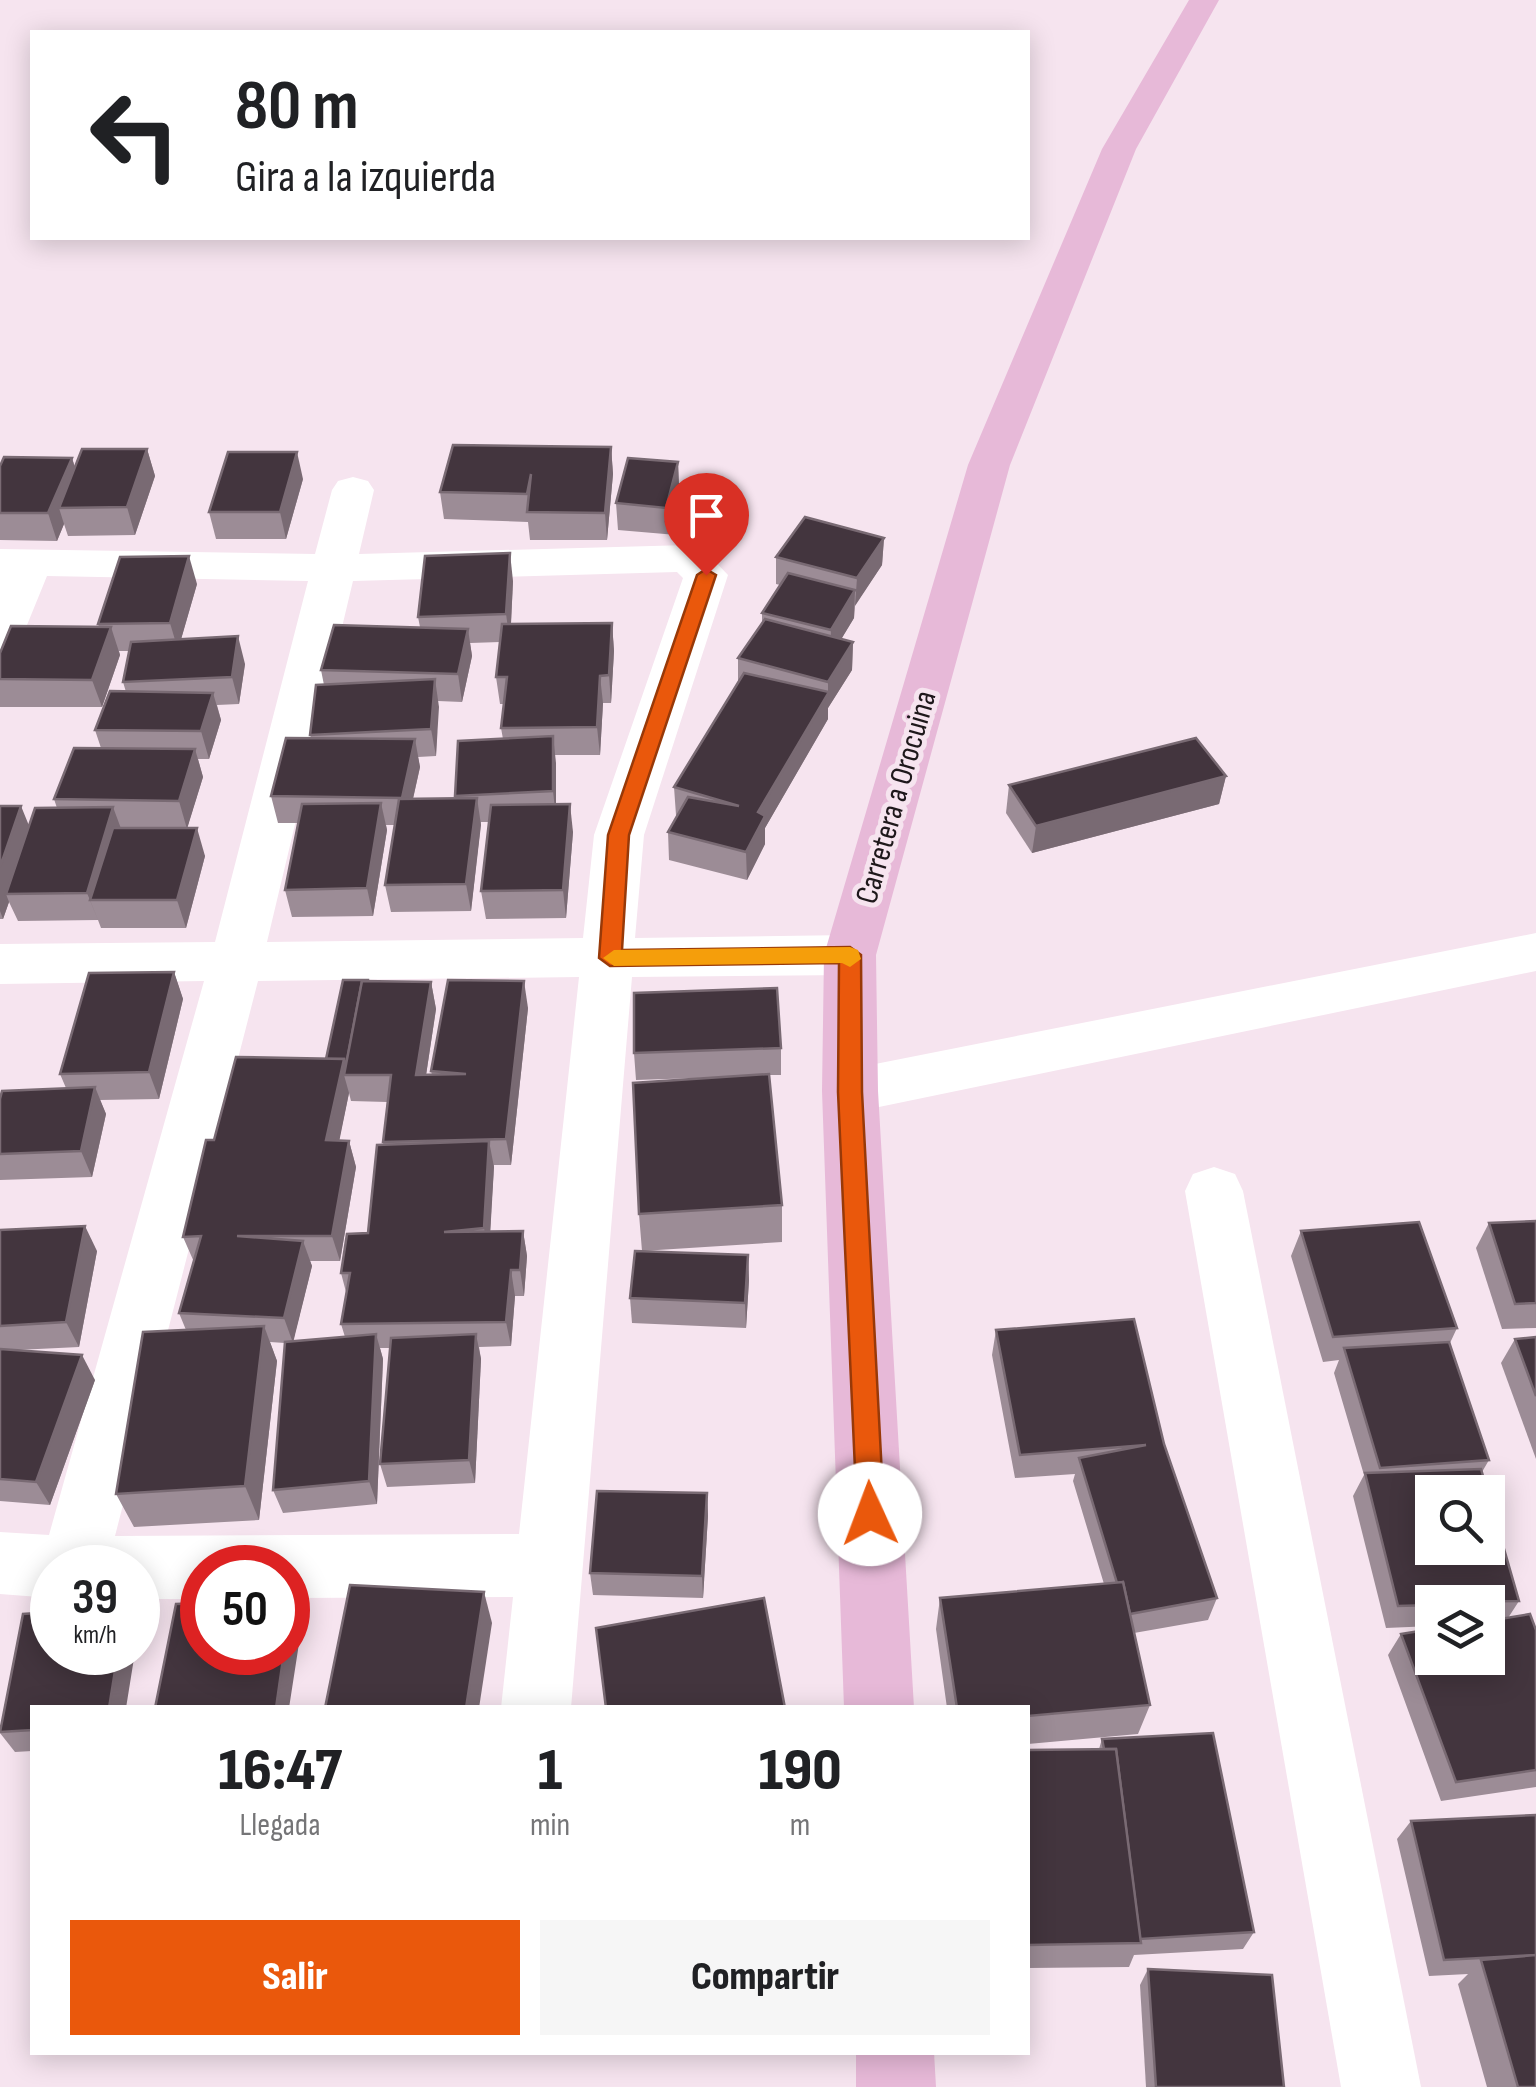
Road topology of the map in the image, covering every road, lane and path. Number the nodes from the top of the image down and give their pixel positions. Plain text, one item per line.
1 (1204, 0) edge
2 (353, 490) dead end
3 (15, 563) edge
4 (334, 568) junction
5 (0, 642) edge
6 (1536, 952) edge
7 (850, 955) junction
8 (610, 958) junction
9 (236, 962) junction
10 (0, 964) edge
11 (850, 1092) junction
12 (1214, 1191) dead end
13 (78, 1545) edge
14 (0, 1563) edge
15 (30, 1565) edge
16 (550, 1565) junction
17 (160, 1568) edge
18 (536, 1705) edge
19 (879, 1705) edge
20 (894, 2055) edge
21 (896, 2087) edge
22 (1381, 2087) edge

1 - 7 main road, Carretera a Orocuina
2 - 4 street
3 - 4 street
3 - 5 street
4 - 8 street
4 - 9 street
6 - 11 street
7 - 8 street
7 - 11 main road, Carretera a Orocuina
8 - 9 street
8 - 16 street
9 - 10 street
9 - 13 street
11 - 19 main road, Carretera a Orocuina
12 - 22 street
14 - 15 street
16 - 17 street
16 - 18 street
20 - 21 main road

